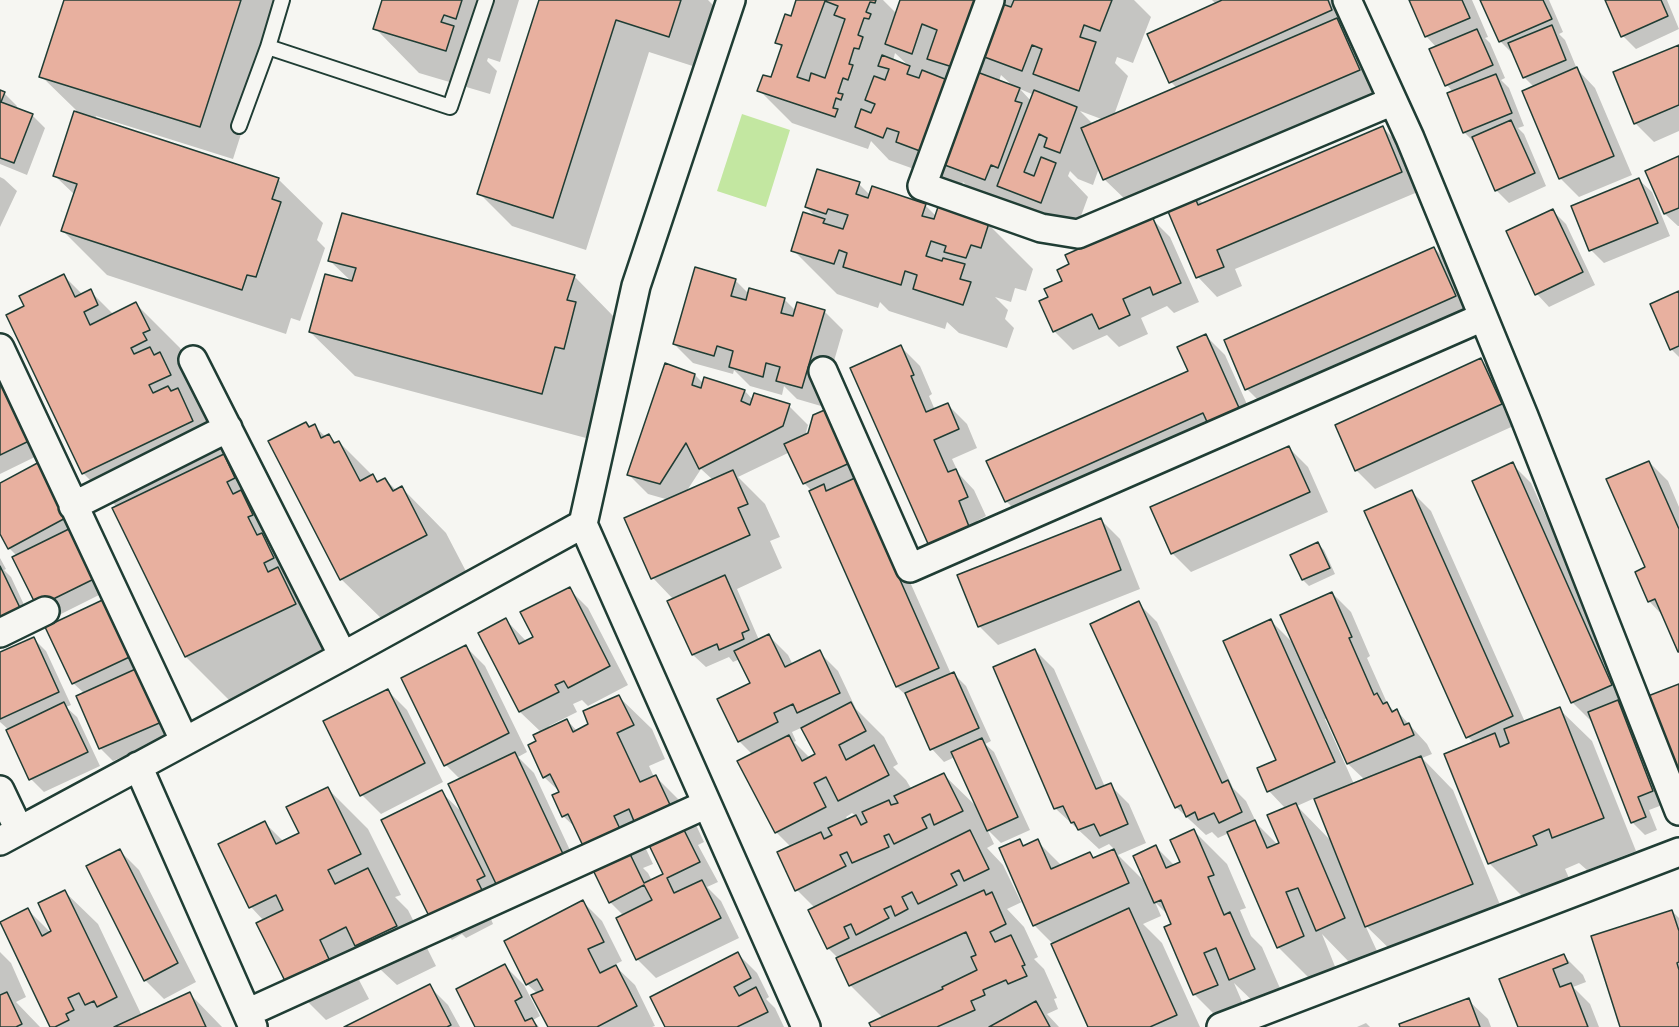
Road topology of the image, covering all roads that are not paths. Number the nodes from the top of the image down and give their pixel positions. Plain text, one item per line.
1 (282, 0) edge
2 (486, 0) edge
3 (731, 0) edge
4 (990, 0) edge
5 (1347, 0) edge
6 (268, 47) junction
7 (1393, 102) junction
8 (239, 126) dead end
9 (1483, 317) junction
10 (0, 348) edge
11 (193, 360) dead end
12 (823, 371) dead end
13 (228, 428) junction
14 (73, 506) junction
15 (584, 524) junction
16 (45, 611) dead end
17 (0, 633) edge
18 (343, 656) junction
19 (184, 740) junction
20 (138, 766) junction
21 (0, 790) edge
22 (707, 804) junction
23 (1679, 811) edge
24 (10, 835) edge
25 (1679, 852) edge
26 (250, 1020) edge
27 (807, 1027) edge
28 (1221, 1027) edge

1 - 6 lane
2 - 6 lane
3 - 15 street
4 - 7 street
5 - 7 street
6 - 8 lane
7 - 9 street
9 - 12 street
9 - 23 street
10 - 14 street
11 - 13 street
13 - 14 street
13 - 18 street
14 - 19 street
15 - 18 street
15 - 22 street
16 - 17 street
18 - 19 street
19 - 20 street
20 - 24 street
20 - 26 street
21 - 24 street
22 - 26 street
22 - 27 street
25 - 28 street

